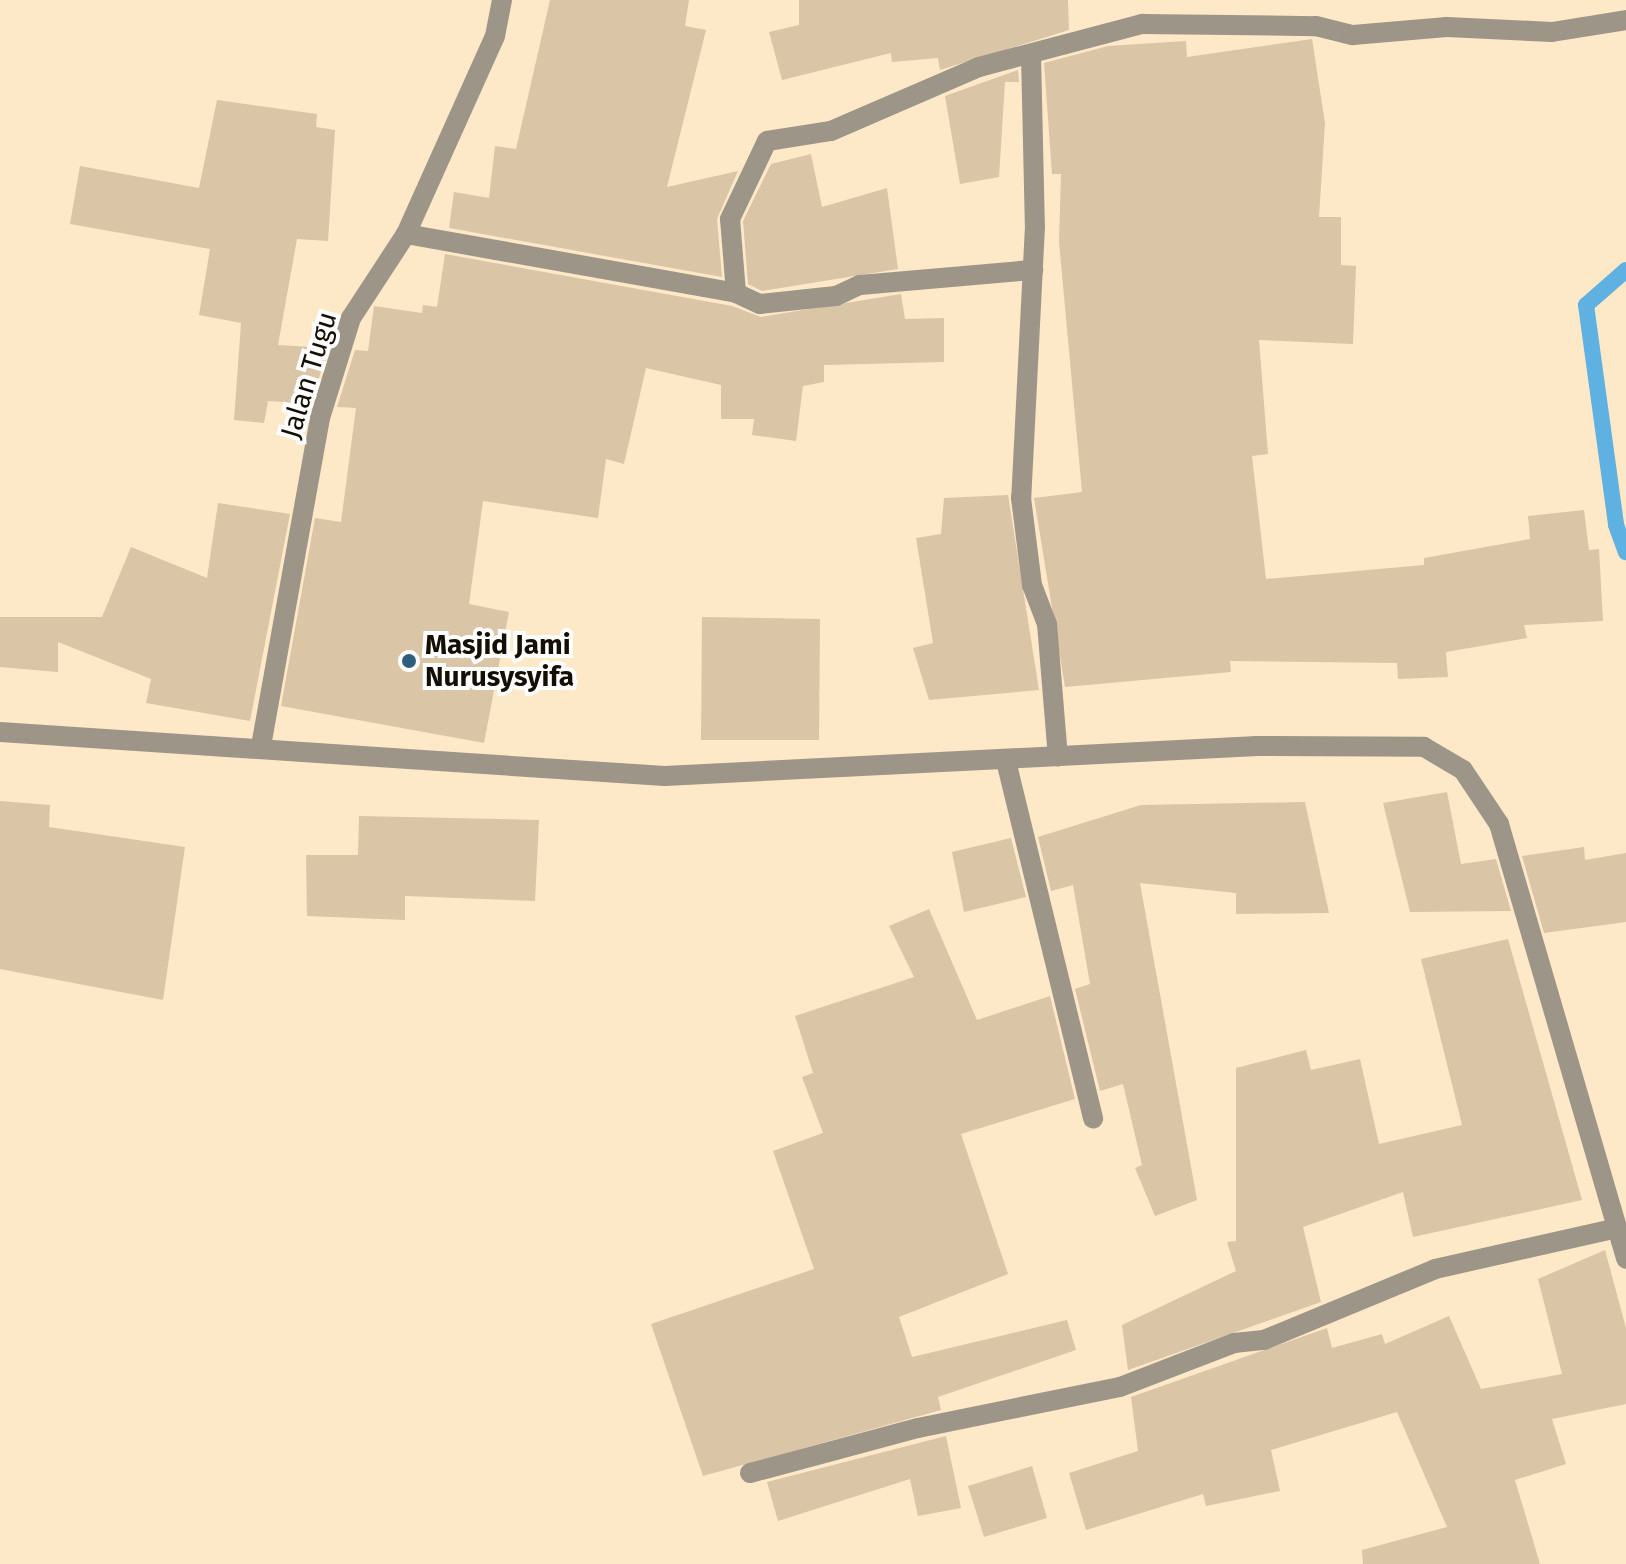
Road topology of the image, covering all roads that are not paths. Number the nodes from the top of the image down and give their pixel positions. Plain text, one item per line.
1 (502, 0) edge
2 (1626, 20) edge
3 (1031, 55) junction
4 (406, 234) junction
5 (1033, 270) junction
6 (736, 293) junction
7 (0, 732) edge
8 (261, 746) junction
9 (1058, 757) junction
10 (1006, 761) junction
11 (1093, 1119) dead end
12 (1617, 1228) junction
13 (1626, 1259) edge
14 (750, 1473) dead end

1 - 4 street, Jalan Tugu
2 - 3 street
3 - 5 street
3 - 6 street
4 - 6 street
4 - 8 street, Jalan Tugu
5 - 6 street
5 - 9 street
7 - 8 street
8 - 10 street
9 - 10 street
9 - 12 street
10 - 11 street
12 - 13 street
12 - 14 street

